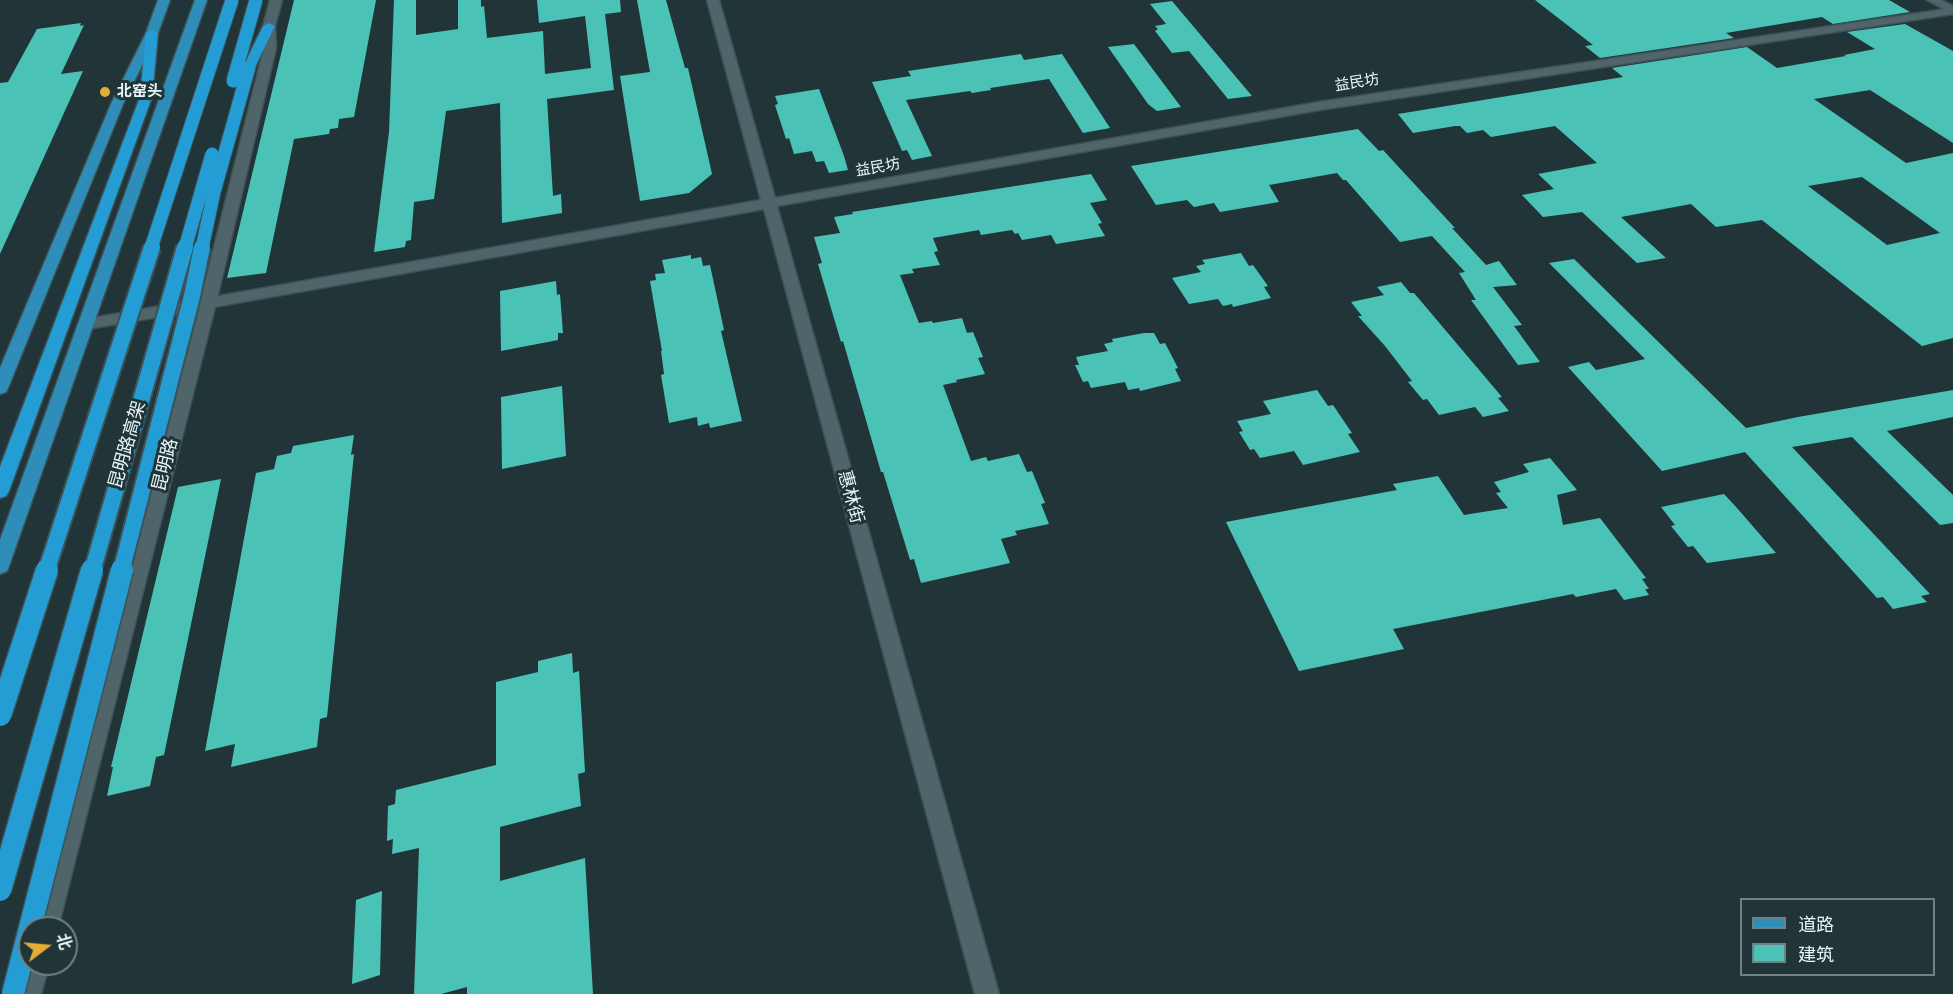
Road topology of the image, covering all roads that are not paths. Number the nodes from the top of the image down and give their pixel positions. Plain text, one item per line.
1 (164, 0) edge
2 (201, 0) edge
3 (232, 0) edge
4 (256, 0) edge
5 (276, 0) edge
6 (712, 0) edge
7 (1933, 0) edge
8 (1953, 11) edge
9 (269, 26) junction
10 (152, 33) junction
11 (769, 204) junction
12 (208, 303) junction
13 (87, 324) junction
14 (0, 388) edge
15 (0, 491) edge
16 (0, 566) edge
17 (0, 715) edge
18 (0, 890) edge
19 (49, 916) edge
20 (34, 976) edge
21 (13, 994) edge
22 (29, 994) edge
23 (987, 994) edge

1 - 10 main road
2 - 13 main road
3 - 17 highway, 昆明路高架, bridge
4 - 18 highway, 昆明路高架, bridge
5 - 9 street, 昆明路
6 - 11 street, 惠林街
7 - 8 street
8 - 11 street, 益民坊
9 - 12 street, 昆明路
9 - 21 highway, bridge
10 - 14 main road
10 - 15 highway
11 - 12 street, 益民坊
11 - 23 street, 惠林街
12 - 13 street, 益民坊
12 - 19 street, 昆明路
13 - 16 main road
20 - 22 street

